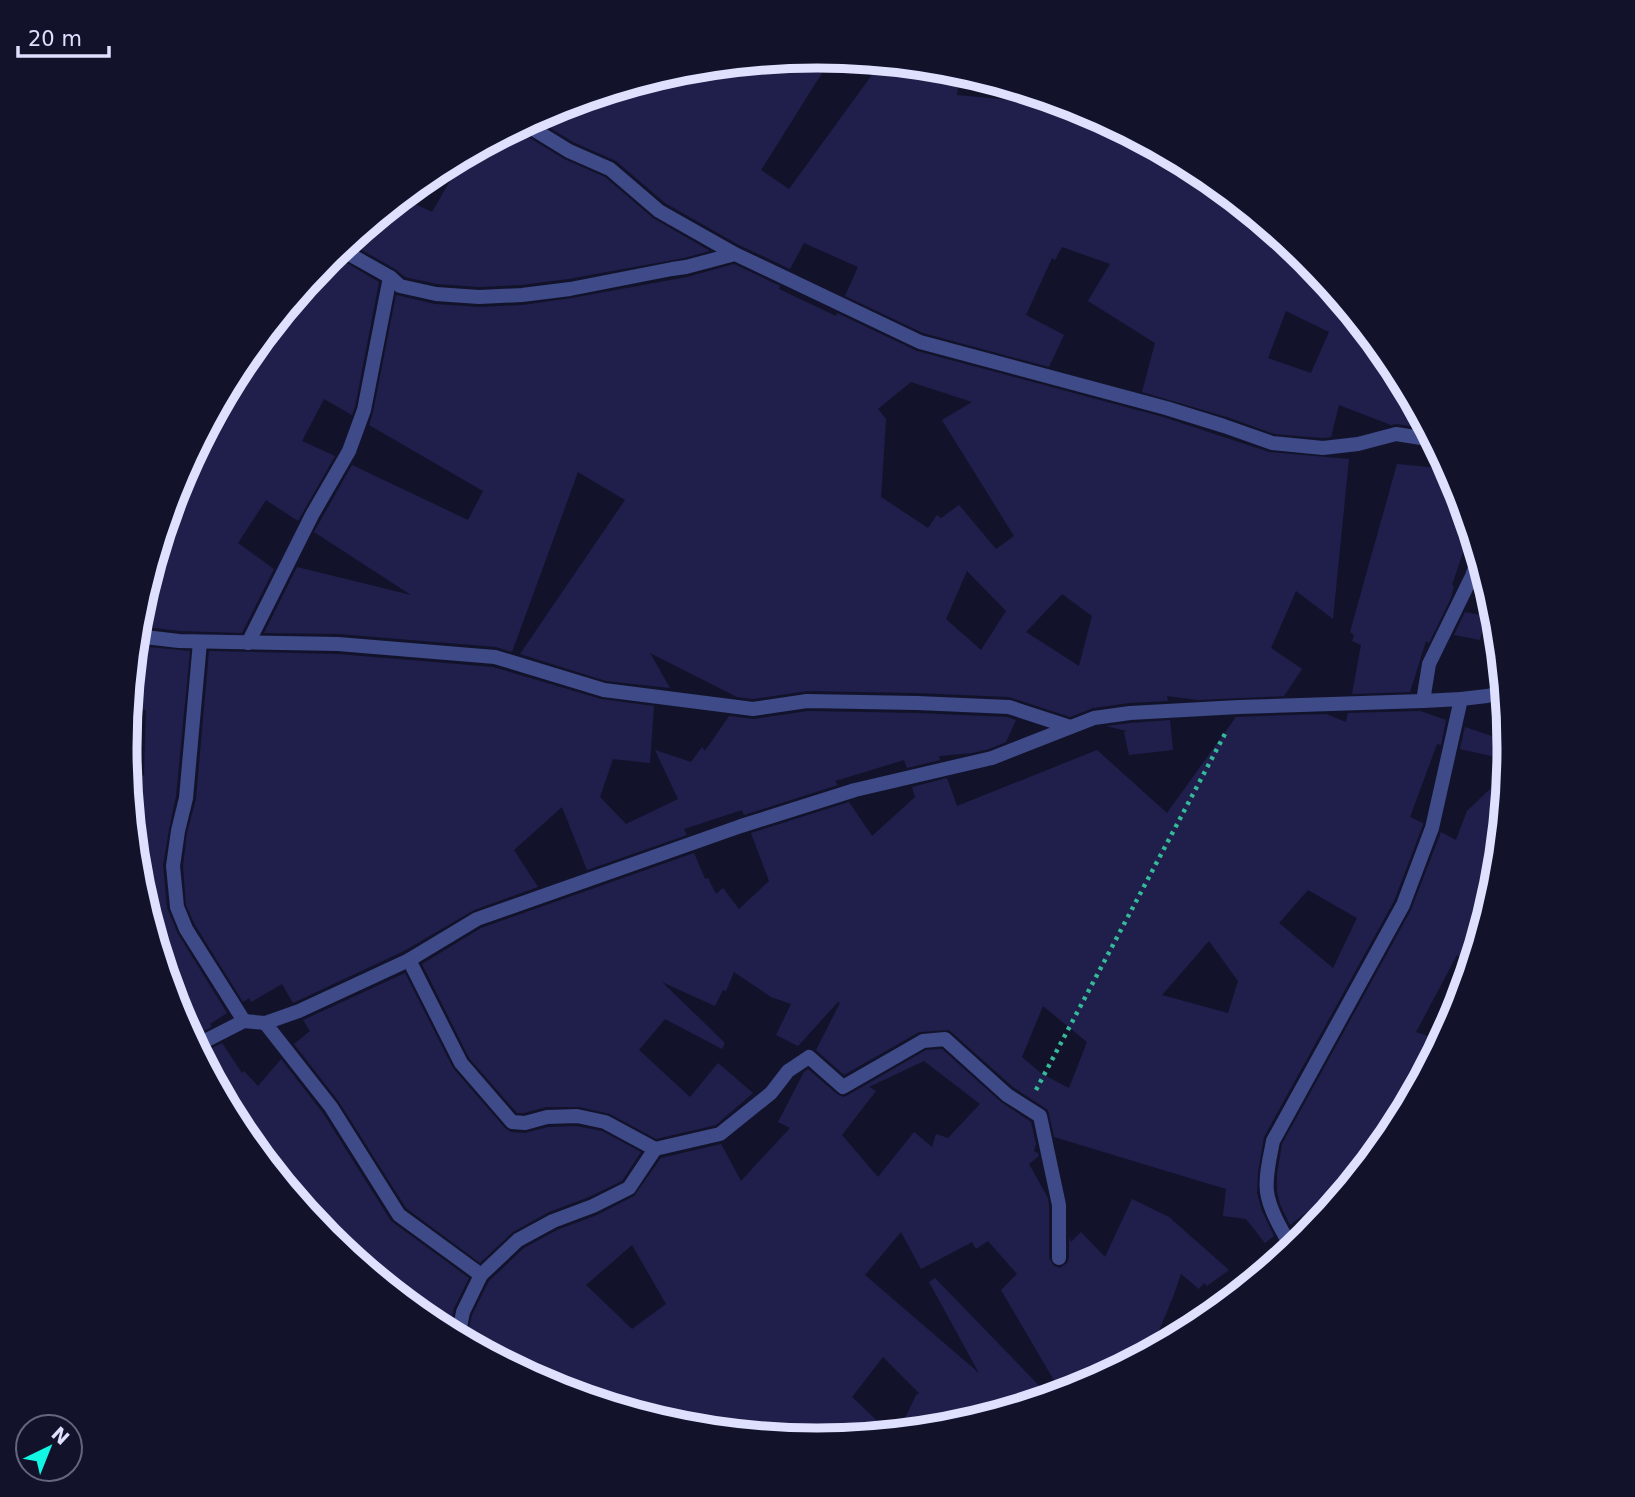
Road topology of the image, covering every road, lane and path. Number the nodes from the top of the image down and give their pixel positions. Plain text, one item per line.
1 (535, 130) edge
2 (350, 254) edge
3 (735, 254) junction
4 (390, 277) junction
5 (1423, 438) edge
6 (1474, 570) edge
7 (147, 637) edge
8 (200, 642) junction
9 (248, 643) junction
10 (1495, 694) edge
11 (1461, 699) junction
12 (1423, 701) junction
13 (1239, 707) junction
14 (1070, 727) junction
15 (409, 960) junction
16 (244, 1021) junction
17 (265, 1023) junction
18 (204, 1042) edge
19 (1027, 1108) junction
20 (654, 1149) junction
21 (1288, 1240) edge
22 (1059, 1258) dead end
23 (481, 1275) junction
24 (460, 1327) edge

1 - 3 street
2 - 4 street
3 - 4 street
3 - 5 street
4 - 9 street
6 - 12 street
7 - 8 street
8 - 9 street
8 - 16 street
9 - 14 street
10 - 11 street
11 - 12 street
11 - 21 street
12 - 13 street
13 - 14 street
13 - 19 path
14 - 15 street
15 - 17 street
15 - 20 street
16 - 17 street
16 - 18 street
17 - 23 street
19 - 20 street
19 - 22 street
20 - 23 street
23 - 24 street

